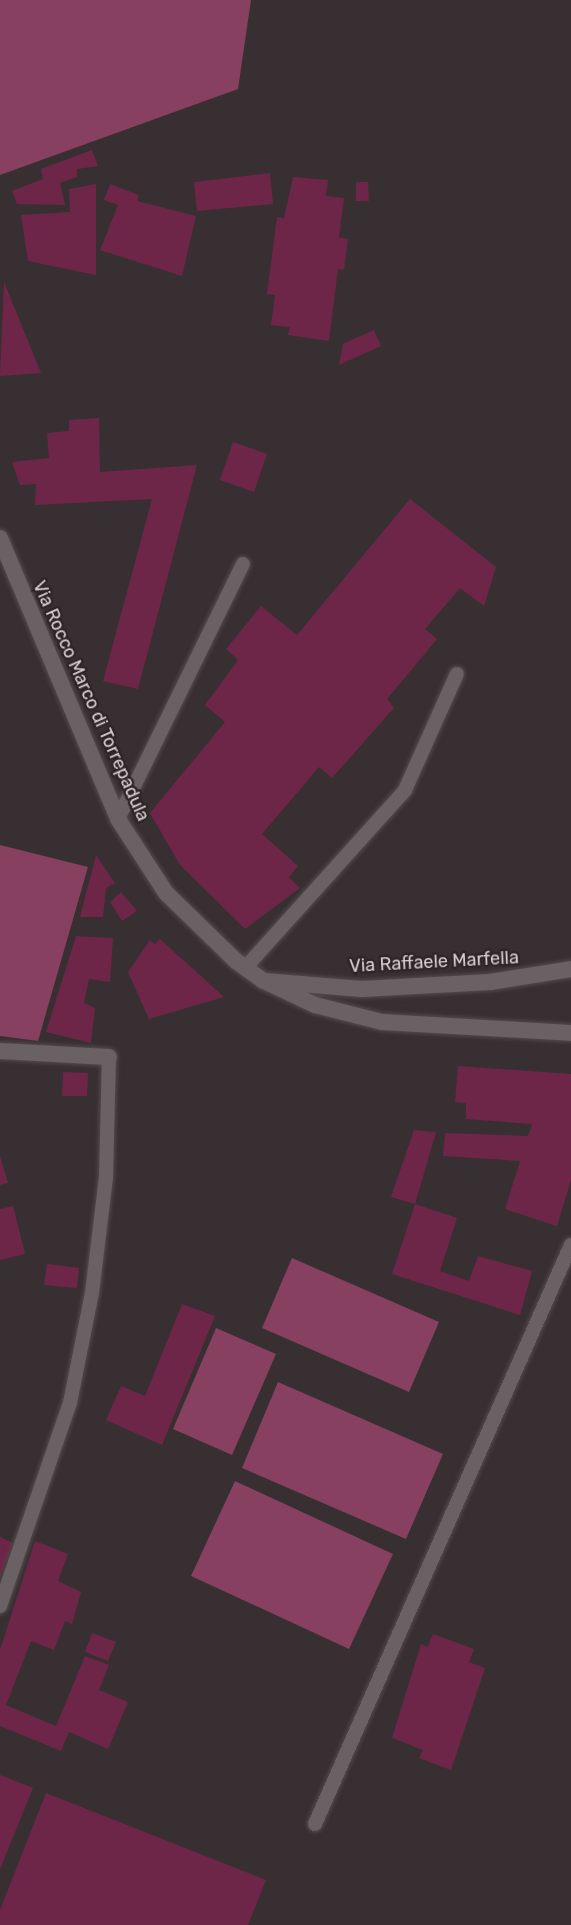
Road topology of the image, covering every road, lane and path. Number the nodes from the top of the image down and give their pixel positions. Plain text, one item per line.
1 (0, 538) edge
2 (243, 564) dead end
3 (457, 674) dead end
4 (118, 819) junction
5 (245, 968) junction
6 (571, 969) edge
7 (262, 981) junction
8 (571, 1033) edge
9 (0, 1051) edge
10 (110, 1057) joint
11 (571, 1245) edge
12 (0, 1606) edge
13 (315, 1824) dead end

1 - 4 main road, Via Rocco Marco di Torrepadula
2 - 4 lane
3 - 5 lane
4 - 5 main road, Via Rocco Marco di Torrepadula
5 - 7 main road, Via Rocco Marco di Torrepadula
6 - 7 main road, Via Raffaele Marfella
7 - 8 main road, Via Rocco Marco di Torrepadula
9 - 10 main road
10 - 12 lane
11 - 13 lane

